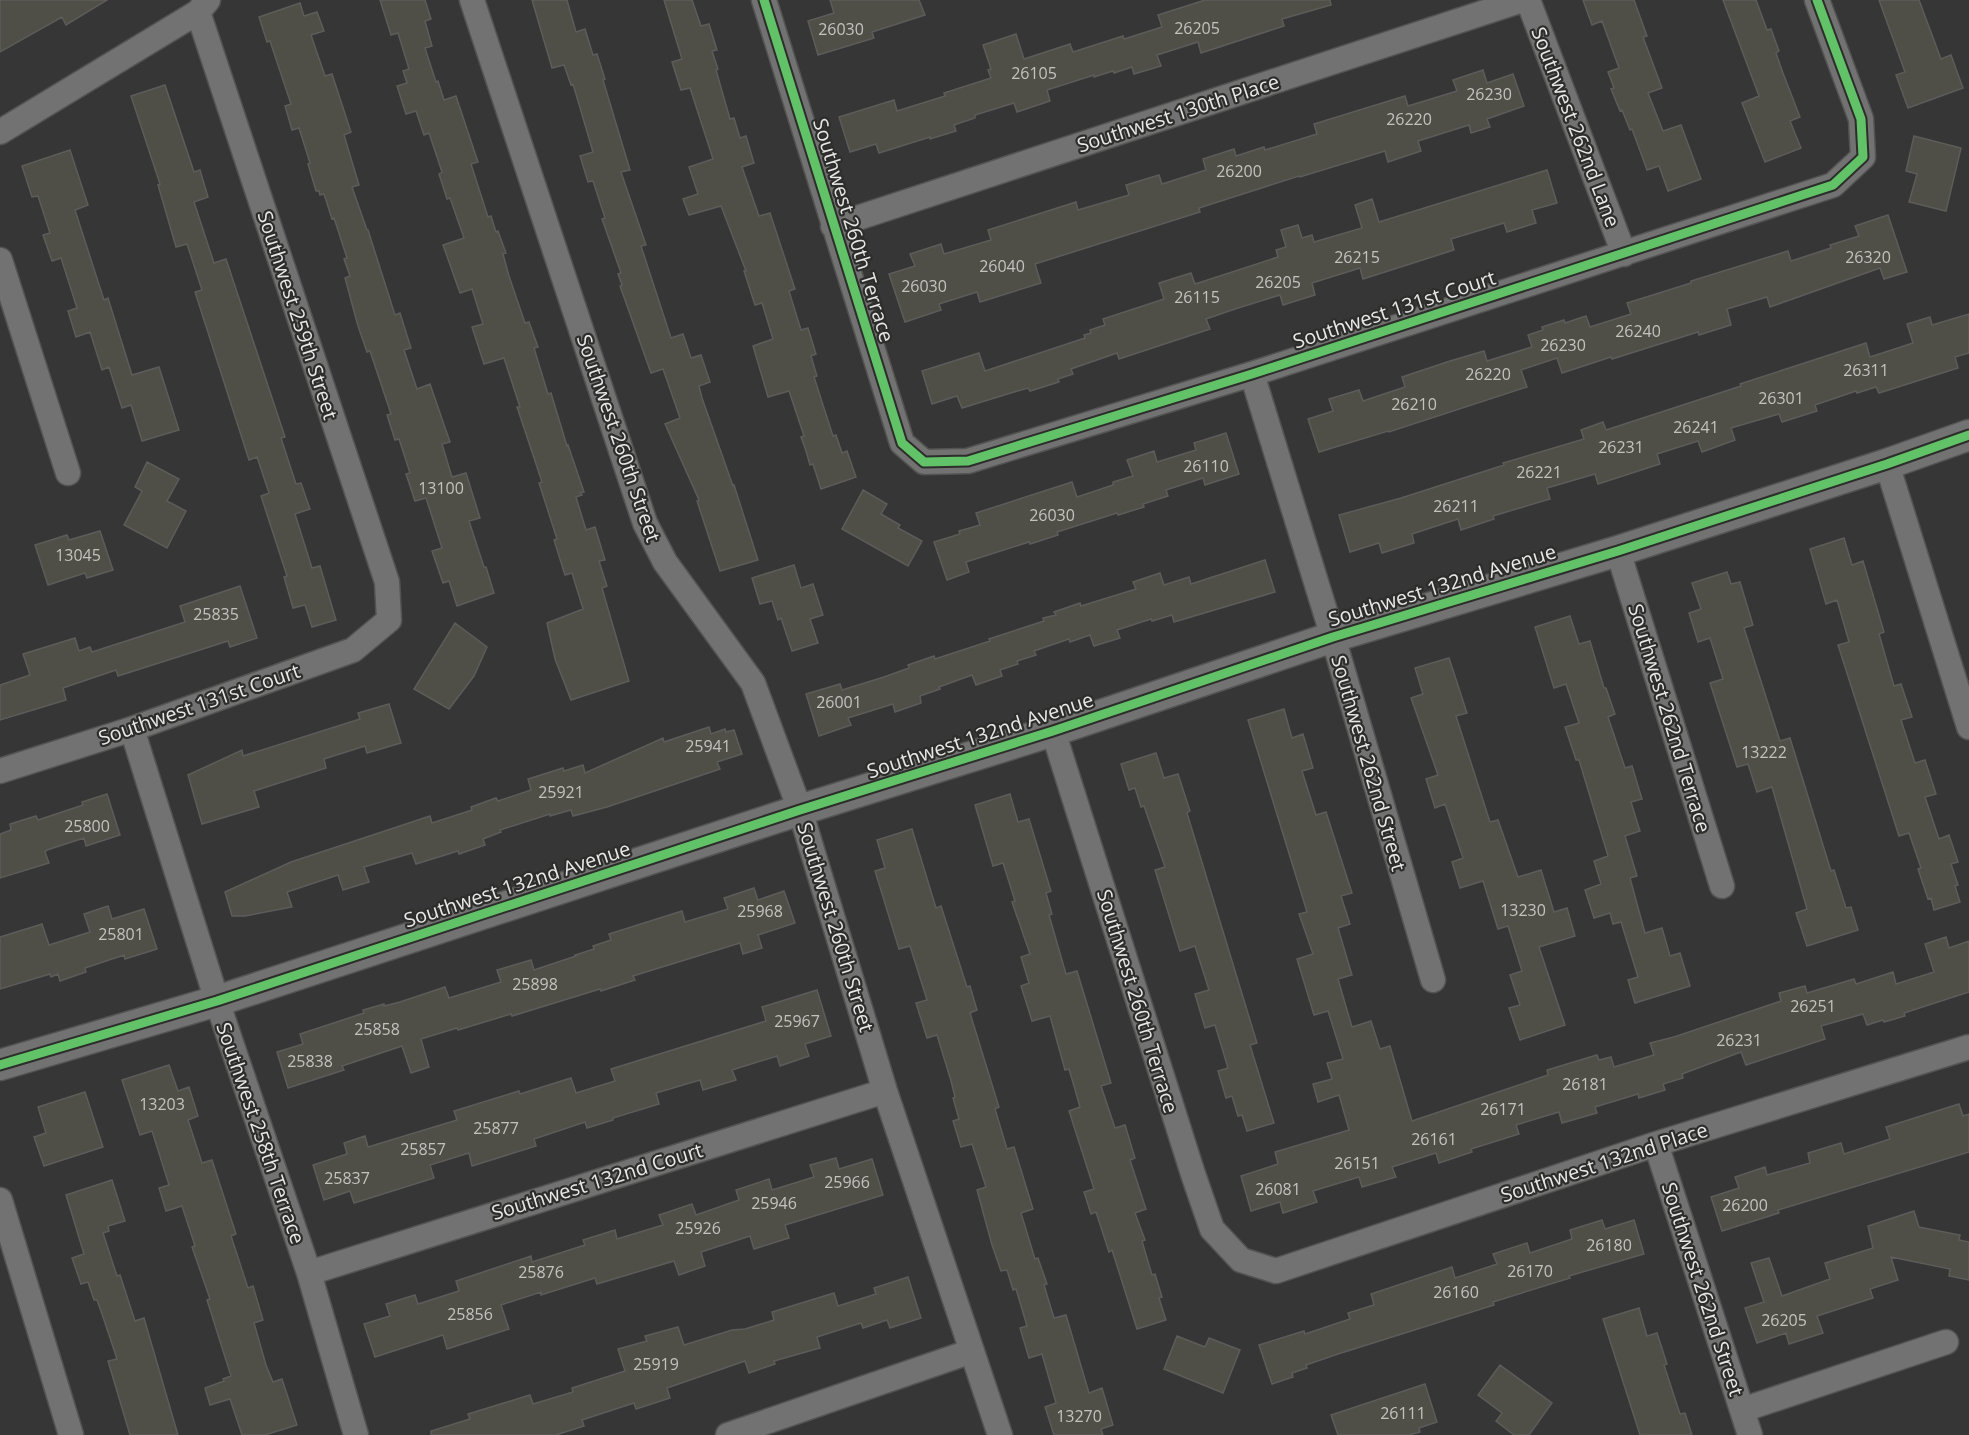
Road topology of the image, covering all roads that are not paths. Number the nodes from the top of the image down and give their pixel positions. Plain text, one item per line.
1 (472, 0) edge
2 (764, 0) edge
3 (1522, 0) edge
4 (1528, 0) edge
5 (1818, 0) edge
6 (203, 6) edge
7 (0, 132) edge
8 (833, 226) junction
9 (1624, 254) junction
10 (0, 261) edge
11 (1252, 374) junction
12 (1969, 435) edge
13 (924, 462) joint
14 (1887, 464) junction
15 (68, 473) dead end
16 (1618, 551) junction
17 (388, 620) joint
18 (1333, 637) junction
19 (1969, 727) edge
20 (132, 729) junction
21 (1053, 731) junction
22 (0, 771) edge
23 (800, 810) junction
24 (1722, 886) dead end
25 (1433, 980) dead end
26 (217, 1001) junction
27 (1969, 1047) edge
28 (0, 1065) edge
29 (885, 1091) junction
30 (1656, 1144) junction
31 (0, 1200) edge
32 (1241, 1260) joint
33 (309, 1273) junction
34 (1946, 1342) dead end
35 (972, 1352) junction
36 (1742, 1410) junction
37 (71, 1435) edge
38 (356, 1435) edge
39 (728, 1435) edge
40 (1000, 1435) edge
41 (1750, 1435) edge

1 - 23 street, Southwest 260th Street
2 - 8 street, Southwest 260th Terrace
3 - 8 street, Southwest 130th Place
4 - 9 street, Southwest 262nd Lane
5 - 9 street, Southwest 131st Court
6 - 7 street
6 - 17 street, Southwest 259th Street
8 - 13 street, Southwest 260th Terrace
9 - 11 street, Southwest 131st Court
10 - 15 street
11 - 13 street, Southwest 131st Court
11 - 18 street, Southwest 262nd Street
12 - 14 street, Southwest 132nd Avenue
14 - 16 street, Southwest 132nd Avenue
14 - 19 street
16 - 18 street, Southwest 132nd Avenue
16 - 24 street, Southwest 262nd Terrace
17 - 20 street, Southwest 131st Court
18 - 21 street, Southwest 132nd Avenue
18 - 25 street, Southwest 262nd Street
20 - 22 street, Southwest 131st Court
20 - 26 street, Southwest 258th Terrace
21 - 23 street, Southwest 132nd Avenue
21 - 32 street, Southwest 260th Terrace
23 - 26 street, Southwest 132nd Avenue
23 - 29 street, Southwest 260th Street
26 - 28 street, Southwest 132nd Avenue
26 - 33 street, Southwest 258th Terrace
27 - 30 street, Southwest 132nd Place
29 - 33 street, Southwest 132nd Court
29 - 35 street, Southwest 260th Street
30 - 32 street, Southwest 132nd Place
30 - 36 street, Southwest 262nd Street
31 - 37 street
33 - 38 street, Southwest 258th Terrace
34 - 36 street
35 - 39 street
35 - 40 street, Southwest 260th Street
36 - 41 street, Southwest 262nd Street

